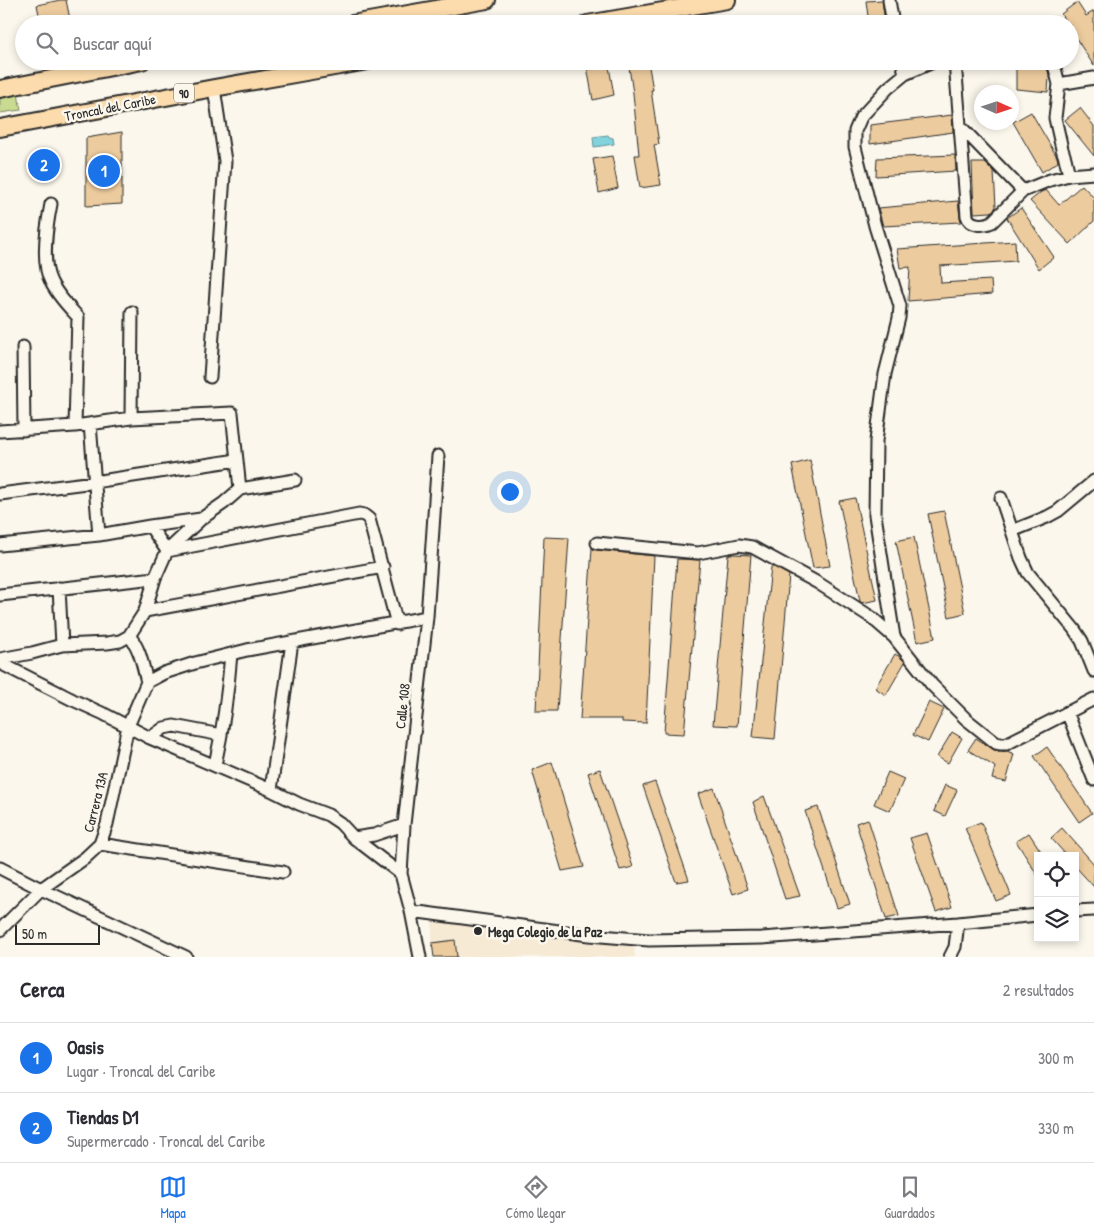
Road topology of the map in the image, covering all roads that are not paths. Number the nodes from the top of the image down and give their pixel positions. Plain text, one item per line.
1 (487, 0) edge
2 (728, 0) edge
3 (889, 0) edge
4 (403, 15) edge
5 (640, 15) edge
6 (892, 15) edge
7 (96, 70) edge
8 (317, 70) edge
9 (904, 70) edge
10 (914, 70) edge
11 (956, 70) edge
12 (1055, 70) edge
13 (905, 74) junction
14 (1094, 78) edge
15 (1059, 84) junction
16 (214, 88) junction
17 (0, 89) edge
18 (961, 127) junction
19 (0, 128) edge
20 (1094, 173) edge
21 (1070, 175) junction
22 (1023, 191) junction
23 (51, 204) dead end
24 (132, 312) dead end
25 (23, 347) dead end
26 (210, 377) dead end
27 (131, 418) junction
28 (90, 424) junction
29 (75, 426) junction
30 (24, 430) junction
31 (0, 431) edge
32 (438, 456) dead end
33 (237, 460) junction
34 (295, 480) dead end
35 (1094, 480) edge
36 (94, 482) junction
37 (240, 490) junction
38 (0, 494) edge
39 (1001, 498) dead end
40 (202, 520) junction
41 (150, 526) junction
42 (1012, 531) junction
43 (99, 535) junction
44 (596, 543) dead end
45 (0, 545) edge
46 (167, 551) junction
47 (383, 567) junction
48 (155, 578) junction
49 (59, 588) junction
50 (0, 595) edge
51 (145, 611) junction
52 (427, 618) junction
53 (397, 624) junction
54 (129, 636) junction
55 (894, 637) junction
56 (292, 642) junction
57 (62, 645) junction
58 (231, 654) junction
59 (0, 658) edge
60 (0, 663) edge
61 (1094, 671) edge
62 (147, 682) junction
63 (1094, 698) edge
64 (1067, 712) junction
65 (128, 726) junction
66 (222, 734) junction
67 (150, 738) junction
68 (215, 766) junction
69 (1094, 780) edge
70 (271, 790) junction
71 (404, 825) junction
72 (354, 838) junction
73 (100, 844) junction
74 (0, 868) edge
75 (283, 872) dead end
76 (400, 874) junction
77 (41, 889) junction
78 (1094, 910) edge
79 (411, 911) junction
80 (1079, 912) edge
81 (1034, 915) edge
82 (958, 923) junction
83 (0, 930) edge
84 (186, 957) edge
85 (420, 957) edge
86 (950, 957) edge

1 - 4 highway
2 - 5 highway
3 - 6 street
7 - 17 highway
8 - 16 highway, Troncal del Caribe / 90
9 - 13 street
10 - 13 street
11 - 18 street
12 - 15 street
13 - 55 street
14 - 15 street
15 - 21 street
16 - 19 highway, Troncal del Caribe / 90
16 - 26 street
18 - 22 street
18 - 22 street
20 - 21 street
21 - 22 street
23 - 29 street
24 - 27 street
25 - 30 street
27 - 28 street
27 - 33 street
28 - 29 street
28 - 36 street
29 - 30 street
30 - 31 street
32 - 52 street, Calle 108
33 - 36 street
33 - 37 street
34 - 37 street
35 - 42 street
36 - 38 street
36 - 43 street
37 - 40 street
39 - 42 street
40 - 41 street
40 - 46 street
41 - 43 street
41 - 46 street
42 - 61 street
43 - 45 street
44 - 55 street
46 - 47 street
46 - 48 street
47 - 51 street
47 - 53 street
48 - 49 street
48 - 51 street
49 - 50 street
49 - 57 street
51 - 54 street
52 - 53 street
52 - 71 street, Calle 108
53 - 56 street
54 - 57 street
54 - 62 street
55 - 64 street
56 - 58 street
56 - 70 street
57 - 59 street
58 - 62 street
58 - 66 street
60 - 65 street
62 - 65 street, Carrera 13A
63 - 64 street
64 - 69 street
65 - 67 street
65 - 73 street, Carrera 13A
66 - 67 street
66 - 68 street
67 - 68 street
68 - 70 street
70 - 72 street
71 - 72 street
71 - 76 street, Calle 108
72 - 76 street
73 - 75 street
73 - 77 street, Carrera 13A
74 - 77 street
76 - 79 street, Calle 108
77 - 83 street, Carrera 13A
77 - 84 street
78 - 80 street
79 - 82 street
79 - 85 street, Calle 108
81 - 82 street
82 - 86 street

